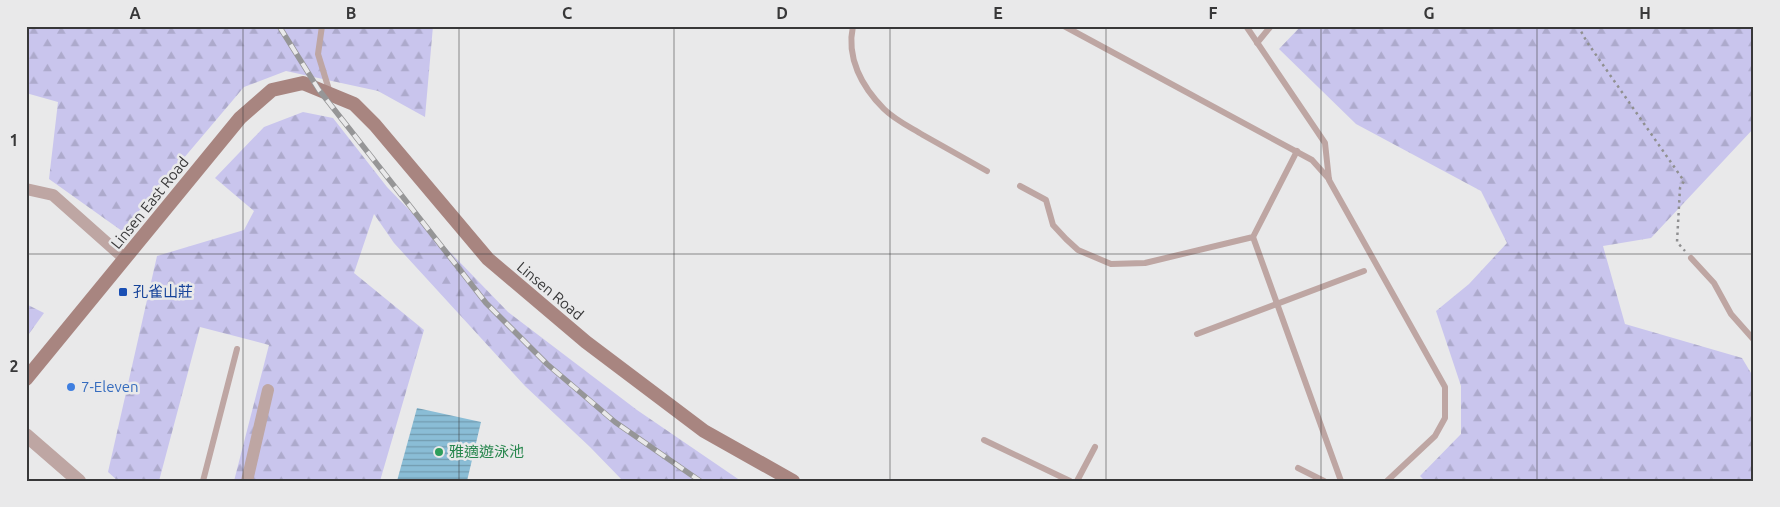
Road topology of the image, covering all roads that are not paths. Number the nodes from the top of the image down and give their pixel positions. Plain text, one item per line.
1 (322, 26) edge
2 (853, 26) edge
3 (1064, 26) edge
4 (1246, 26) edge
5 (1271, 26) edge
6 (1257, 43) junction
7 (325, 92) junction
8 (1296, 151) junction
9 (987, 172) dead end
10 (1329, 180) junction
11 (1020, 186) dead end
12 (26, 189) edge
13 (1253, 237) junction
14 (1691, 258) road end
15 (125, 259) junction
16 (1364, 272) dead end
17 (1278, 305) junction
18 (1197, 334) dead end
19 (1754, 340) edge
20 (237, 349) dead end
21 (26, 379) edge
22 (268, 390) dead end
23 (26, 435) edge
24 (984, 440) dead end
25 (1094, 447) dead end
26 (1298, 468) dead end
27 (80, 481) edge
28 (203, 481) edge
29 (247, 481) edge
30 (793, 481) edge
31 (1070, 481) edge
32 (1077, 481) edge
33 (1324, 481) edge
34 (1341, 481) edge
35 (1387, 481) edge

1 - 7 lane
2 - 9 lane
3 - 8 lane
4 - 6 lane
5 - 6 lane
6 - 10 lane
7 - 15 main road, Linsen East Road
7 - 30 main road, Linsen Road
8 - 10 lane
8 - 13 lane
10 - 35 lane
11 - 13 lane
12 - 15 street
13 - 17 lane
14 - 19 lane
15 - 21 main road, Linsen East Road
16 - 17 lane
17 - 18 lane
17 - 34 lane
20 - 28 lane
22 - 29 street
23 - 27 street
24 - 31 lane
25 - 32 lane
26 - 33 lane

